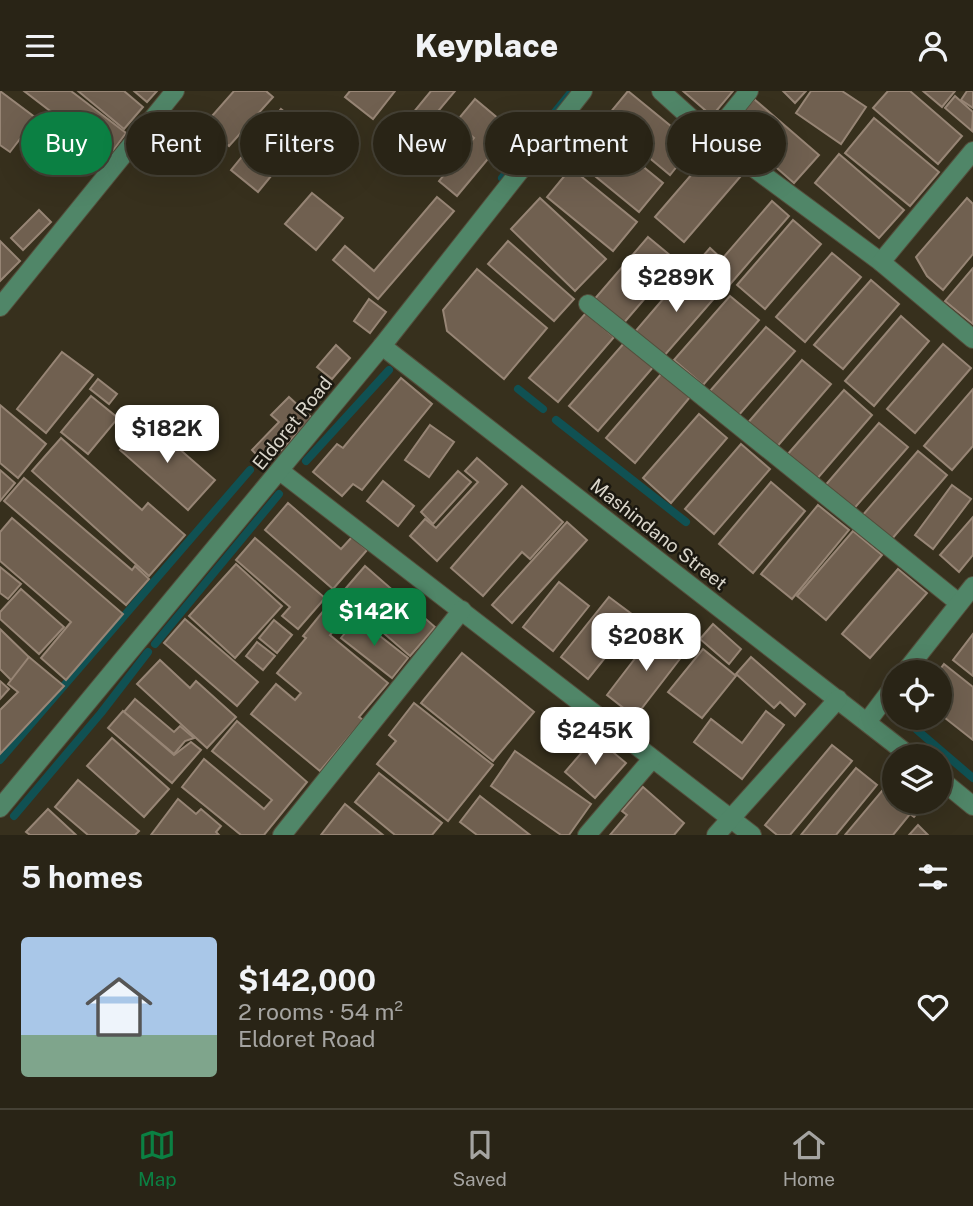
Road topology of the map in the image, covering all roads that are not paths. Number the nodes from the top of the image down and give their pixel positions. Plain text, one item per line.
1 (175, 91) edge
2 (583, 91) edge
3 (661, 91) edge
4 (749, 91) edge
5 (684, 112) edge
6 (732, 112) edge
7 (973, 151) edge
8 (763, 175) edge
9 (881, 262) junction
10 (588, 304) dead end
11 (0, 307) edge
12 (973, 339) edge
13 (382, 346) junction
14 (280, 471) junction
15 (973, 586) edge
16 (959, 603) junction
17 (462, 610) junction
18 (914, 660) edge
19 (838, 699) junction
20 (882, 702) edge
21 (867, 722) junction
22 (895, 744) edge
23 (652, 759) junction
24 (952, 789) edge
25 (973, 806) edge
26 (0, 808) edge
27 (730, 818) junction
28 (282, 835) edge
29 (587, 835) edge
30 (716, 835) edge
31 (752, 835) edge

1 - 11 street
2 - 13 street, Eldoret Road
3 - 5 street
4 - 6 street
7 - 9 street
8 - 9 street
9 - 12 street
10 - 16 street
13 - 14 street, Eldoret Road
13 - 19 street, Mashindano Street
14 - 17 street
14 - 26 street, Eldoret Road
15 - 16 street
16 - 18 street
17 - 23 street
17 - 28 street
19 - 21 street, Mashindano Street
19 - 27 street
20 - 21 street
21 - 22 street, Mashindano Street
23 - 27 street
23 - 29 street
24 - 25 street
27 - 30 street
27 - 31 street

